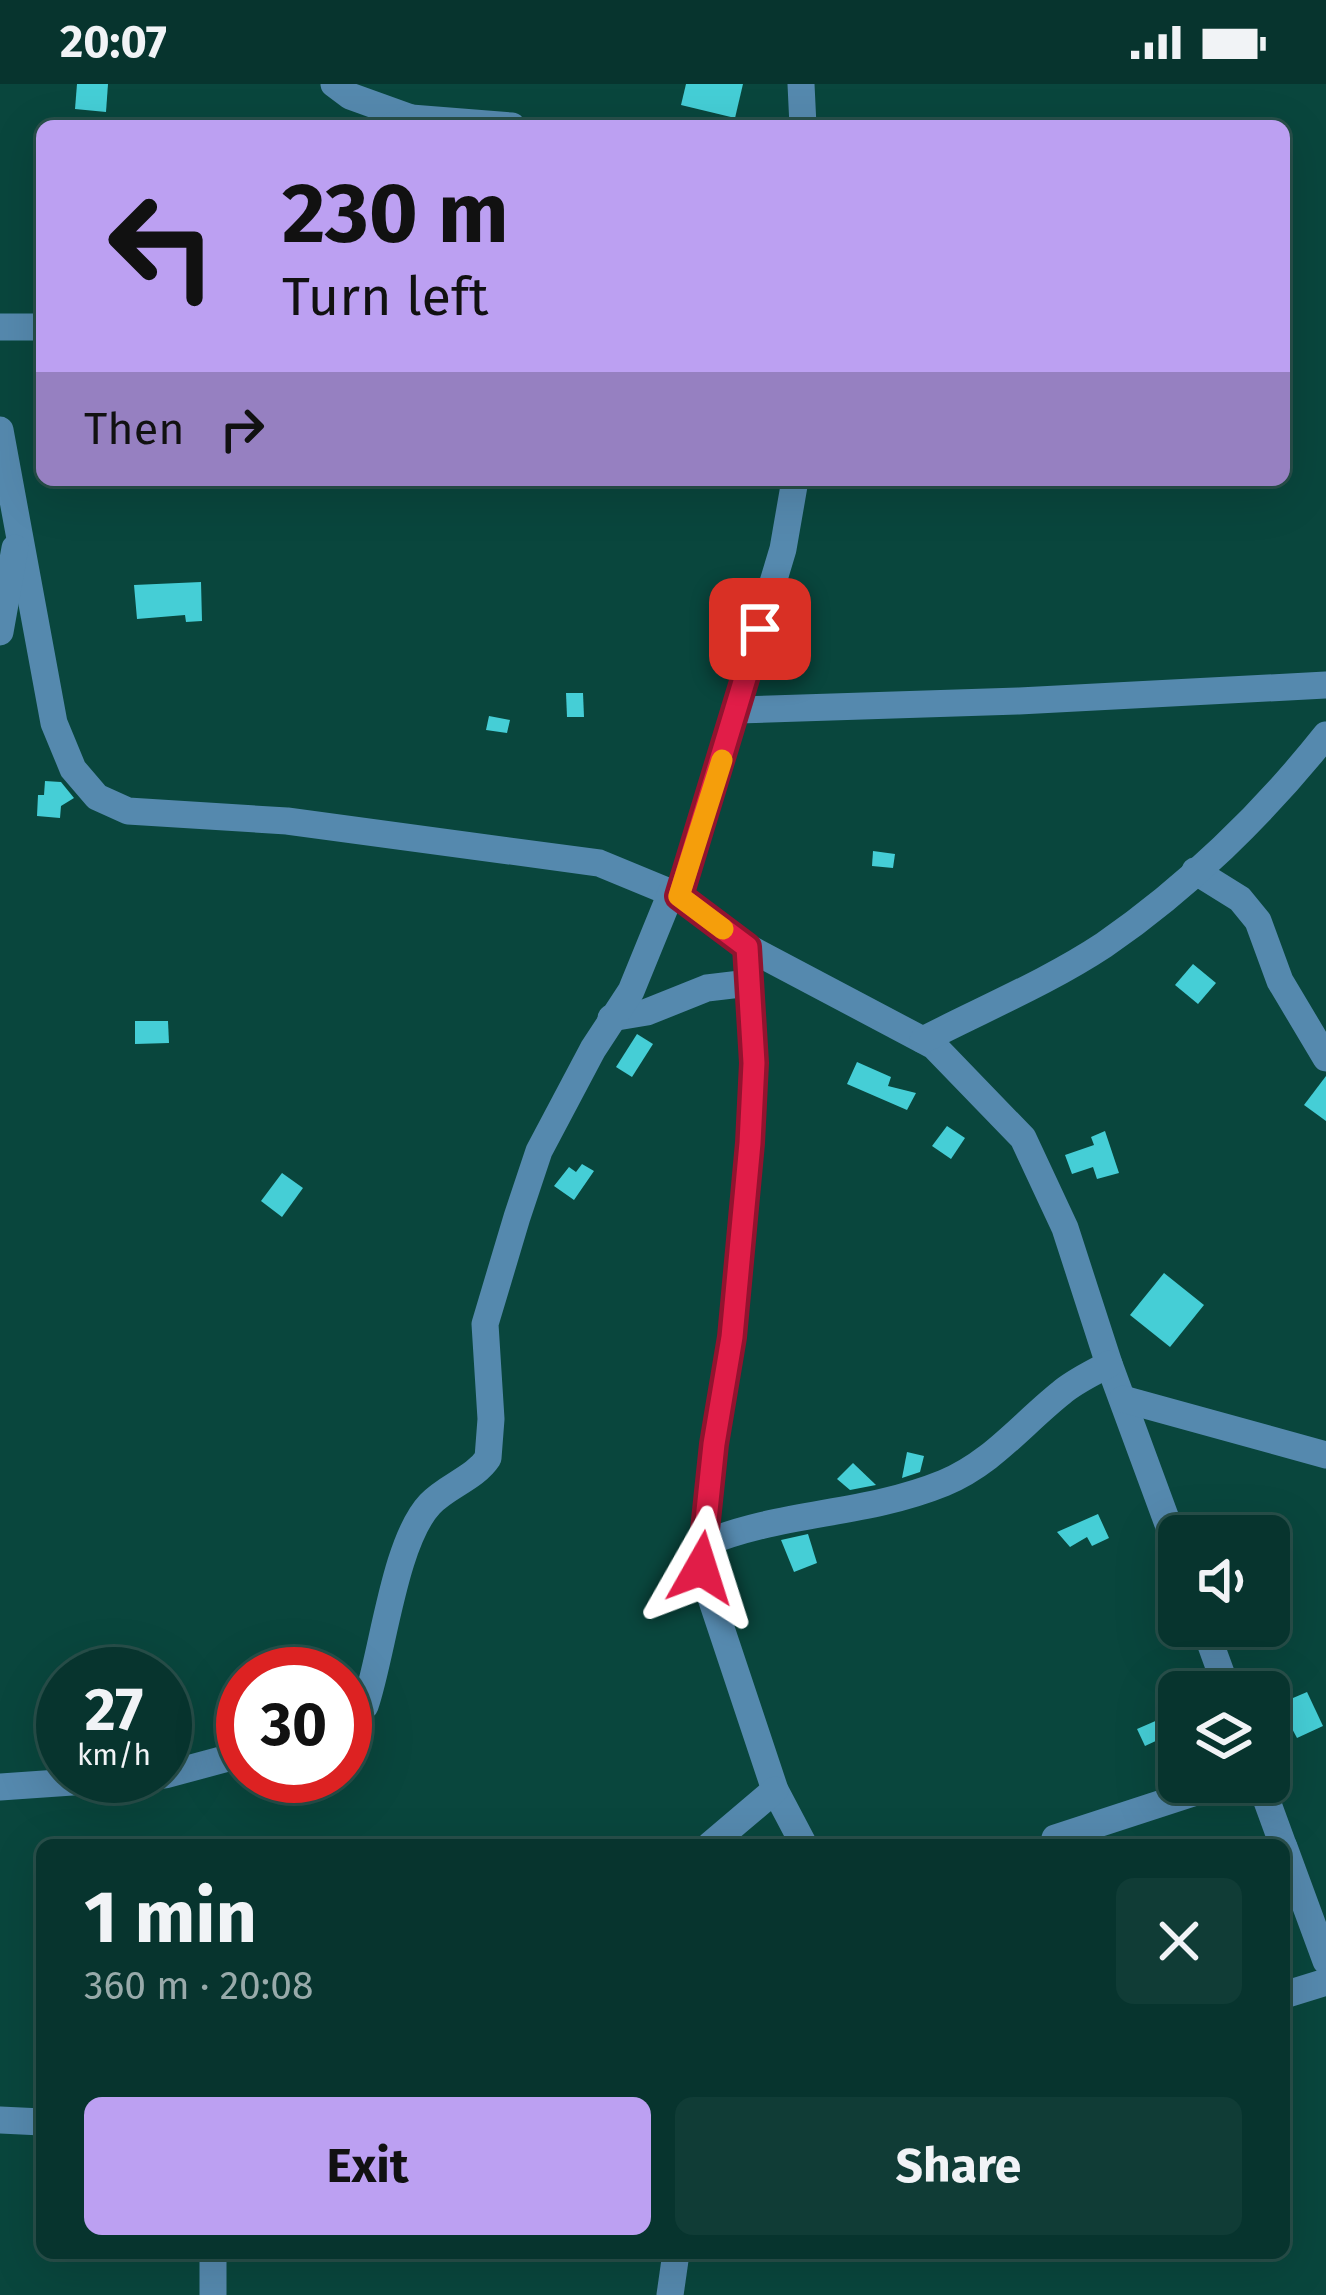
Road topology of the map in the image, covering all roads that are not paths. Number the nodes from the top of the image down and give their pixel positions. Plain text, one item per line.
1 (334, 84) edge
2 (801, 84) edge
3 (397, 120) edge
4 (802, 120) edge
5 (36, 326) edge
6 (0, 327) edge
7 (1, 441) edge
8 (793, 486) edge
9 (17, 532) junction
10 (0, 632) edge
11 (1326, 685) edge
12 (738, 710) junction
13 (1326, 735) edge
14 (1195, 871) junction
15 (675, 894) junction
16 (747, 947) junction
17 (749, 983) junction
18 (611, 1018) junction
19 (923, 1040) junction
20 (1326, 1058) edge
21 (1108, 1364) junction
22 (1124, 1400) junction
23 (1326, 1455) edge
24 (1165, 1515) edge
25 (701, 1545) junction
26 (372, 1679) edge
27 (36, 1785) edge
28 (0, 1787) edge
29 (775, 1790) junction
30 (1162, 1803) edge
31 (1268, 1803) edge
32 (1055, 1838) dead end
33 (717, 1839) edge
34 (801, 1839) edge
35 (1281, 1839) edge
36 (1290, 1862) edge
37 (1326, 1960) edge
38 (1326, 1982) edge
39 (1290, 1993) edge
40 (0, 2120) edge
41 (36, 2122) edge
42 (213, 2259) edge
43 (675, 2259) edge
44 (213, 2295) edge
45 (670, 2295) edge

1 - 3 street
2 - 4 street
5 - 6 street
7 - 9 street
8 - 12 street
9 - 10 street
9 - 15 street
11 - 12 street
12 - 15 street
13 - 14 street
14 - 19 street
14 - 20 street
15 - 16 street
15 - 18 street
16 - 17 street
16 - 19 street
17 - 18 street
17 - 25 street
18 - 26 street
19 - 21 street
21 - 22 street
21 - 25 street
22 - 23 street
22 - 24 street
25 - 29 street
27 - 28 street
29 - 33 street
29 - 34 street
30 - 32 street
31 - 35 street
36 - 37 street
38 - 39 street
40 - 41 street
42 - 44 street
43 - 45 street

